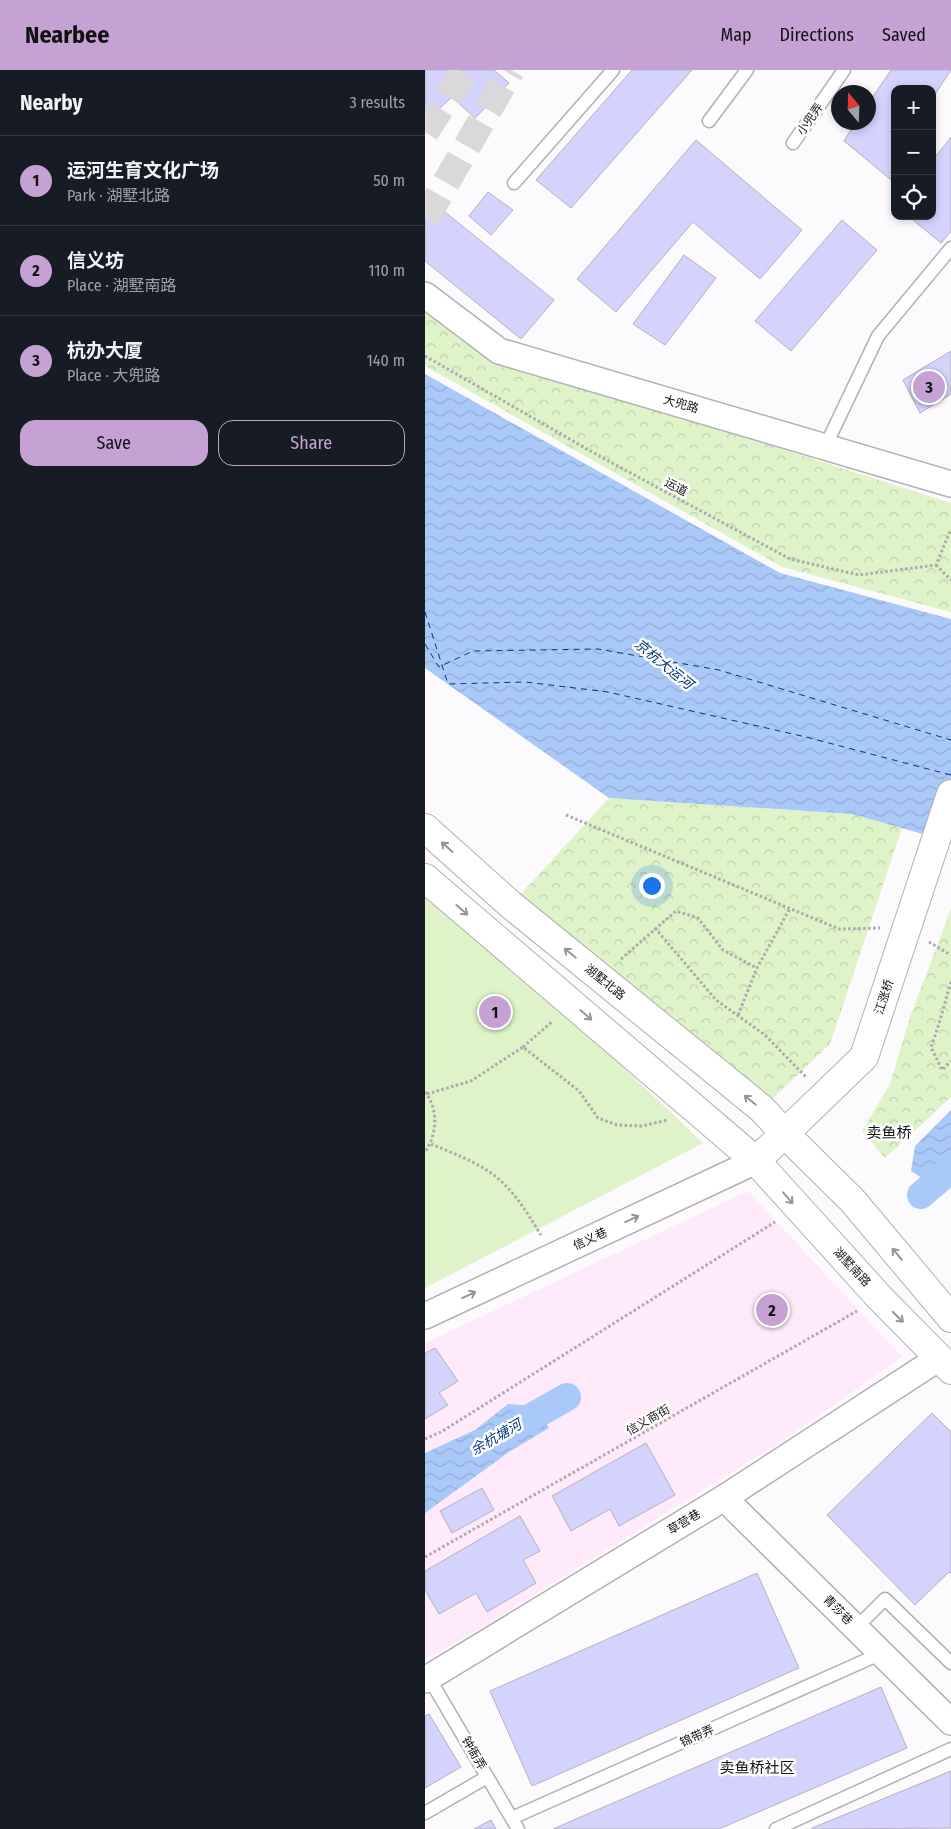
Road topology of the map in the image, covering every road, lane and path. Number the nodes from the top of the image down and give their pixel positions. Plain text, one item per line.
1 (613, 70) edge
2 (747, 70) edge
3 (844, 70) edge
4 (709, 121) dead end
5 (793, 144) dead end
6 (514, 183) dead end
7 (951, 248) edge
8 (425, 296) edge
9 (425, 356) edge
10 (825, 447) junction
11 (951, 484) edge
12 (951, 529) edge
13 (936, 564) junction
14 (951, 580) edge
15 (951, 794) edge
16 (565, 815) dead end
17 (425, 828) edge
18 (425, 878) edge
19 (789, 908) junction
20 (655, 928) junction
21 (907, 928) junction
22 (757, 968) junction
23 (600, 978) junction
24 (951, 982) edge
25 (573, 1004) junction
26 (738, 1015) junction
27 (523, 1047) junction
28 (951, 1061) edge
29 (426, 1093) edge
30 (824, 1096) junction
31 (700, 1113) junction
32 (785, 1134) junction
33 (431, 1144) junction
34 (425, 1152) edge
35 (756, 1161) junction
36 (797, 1209) junction
37 (555, 1255) junction
38 (880, 1298) junction
39 (425, 1316) edge
40 (951, 1318) edge
41 (945, 1364) edge
42 (425, 1439) edge
43 (724, 1498) junction
44 (425, 1557) edge
45 (856, 1628) junction
46 (882, 1653) junction
47 (951, 1663) edge
48 (427, 1679) edge
49 (951, 1722) edge
50 (951, 1749) edge
51 (487, 1777) junction
52 (425, 1813) edge
53 (515, 1824) edge
54 (801, 1824) edge
55 (776, 1829) edge

1 - 6 lane
2 - 4 lane
3 - 5 lane, 小兜弄
7 - 10 lane
8 - 10 street, 大兜路
9 - 13 path, 运道
10 - 11 street, 大兜路
12 - 13 path
13 - 14 path
15 - 21 main road, 江涨桥
16 - 19 path
23 -> 17 main road, 湖墅北路
18 -> 25 main road
19 - 21 path
19 - 22 path
20 - 22 path
20 - 23 path
20 - 26 path
21 - 30 main road, 江涨桥
22 - 26 path
32 -> 23 main road, 湖墅北路
24 - 28 path
25 - 27 path
25 -> 31 main road
26 - 30 path
27 - 29 path
27 - 31 path
29 - 33 path
30 - 32 main road, 江涨桥
31 - 35 main road
32 - 35 main road, 江涨桥
40 -> 32 main road
33 - 34 path
33 - 37 path
35 -> 36 main road, 湖墅南路
37 -> 35 street, 信义巷
36 - 38 main road, 湖墅南路
36 - 42 path
39 -> 37 street, 信义巷
38 -> 41 main road, 湖墅南路
38 - 44 path, 信义商街
41 - 43 street, 草营巷
43 - 45 street, 青莎巷
43 - 48 street, 草营巷
45 - 46 street, 青莎巷
45 - 47 lane
46 - 49 street, 青莎巷
46 - 53 lane, 锦带弄
48 - 51 lane, 钟衙弄
50 - 54 lane
51 - 52 lane
51 - 53 lane, 钟衙弄
54 - 55 lane

